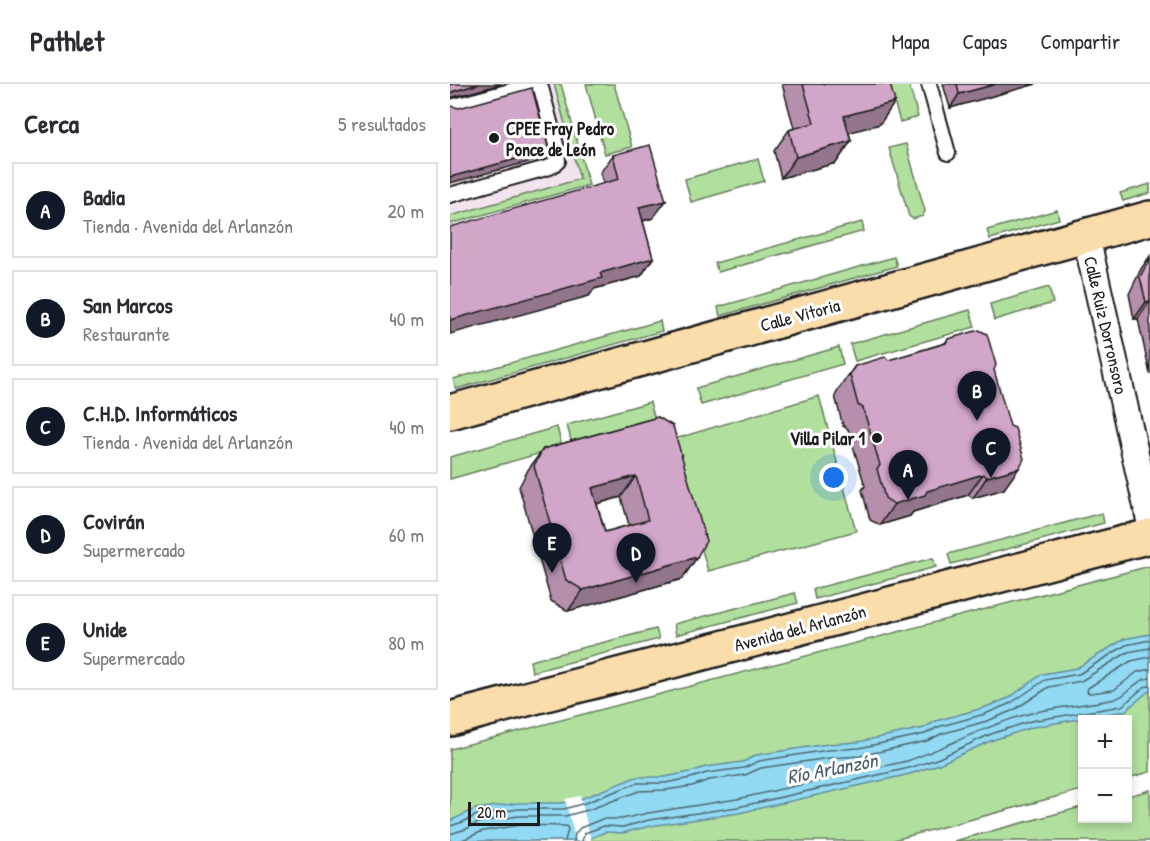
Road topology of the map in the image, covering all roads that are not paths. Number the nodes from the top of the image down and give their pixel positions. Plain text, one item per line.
1 (538, 84) edge
2 (929, 84) edge
3 (451, 107) edge
4 (948, 153) dead end
5 (450, 195) edge
6 (1150, 218) edge
7 (1086, 236) junction
8 (450, 412) edge
9 (1150, 520) edge
10 (1150, 536) edge
11 (450, 719) edge

1 - 3 lane
1 - 5 lane
2 - 4 lane
6 - 7 highway, Calle Vitoria
7 - 8 highway, Calle Vitoria
7 - 9 street, Calle Ruiz Dorronsoro
10 - 11 highway, Avenida del Arlanzón

